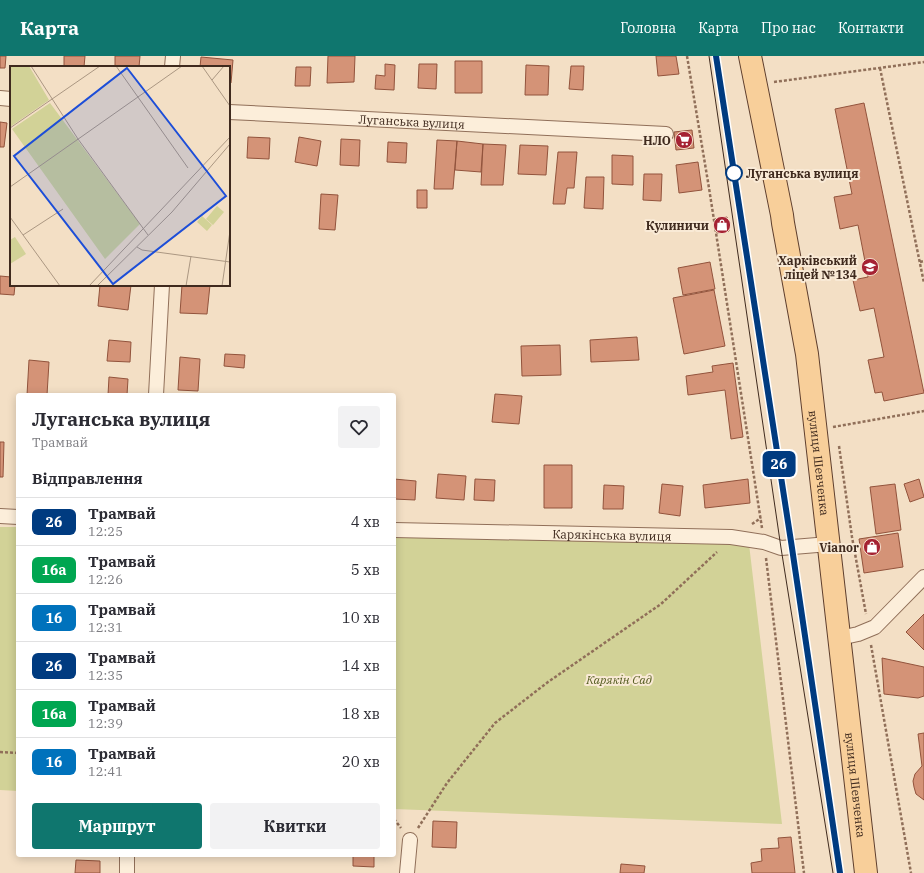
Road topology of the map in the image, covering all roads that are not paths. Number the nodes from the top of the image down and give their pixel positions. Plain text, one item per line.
1 (173, 56) edge
2 (750, 56) edge
3 (172, 66) edge
4 (0, 98) edge
5 (10, 99) edge
6 (230, 112) edge
7 (666, 134) dead end
8 (162, 286) edge
9 (156, 393) edge
10 (0, 516) edge
11 (16, 517) edge
12 (396, 530) edge
13 (829, 544) junction
14 (924, 577) edge
15 (840, 638) junction
16 (410, 840) road end
17 (127, 857) edge
18 (127, 873) edge
19 (407, 873) edge
20 (866, 873) edge

1 - 3 street
2 - 13 main road, вулиця Шевченка
4 - 5 street
6 - 7 street, Луганська вулиця
8 - 9 street
10 - 11 street
12 - 13 street, Карякінська вулиця
13 - 15 main road, вулиця Шевченка
14 - 15 street
15 - 20 main road, вулиця Шевченка
16 - 19 street
17 - 18 street

